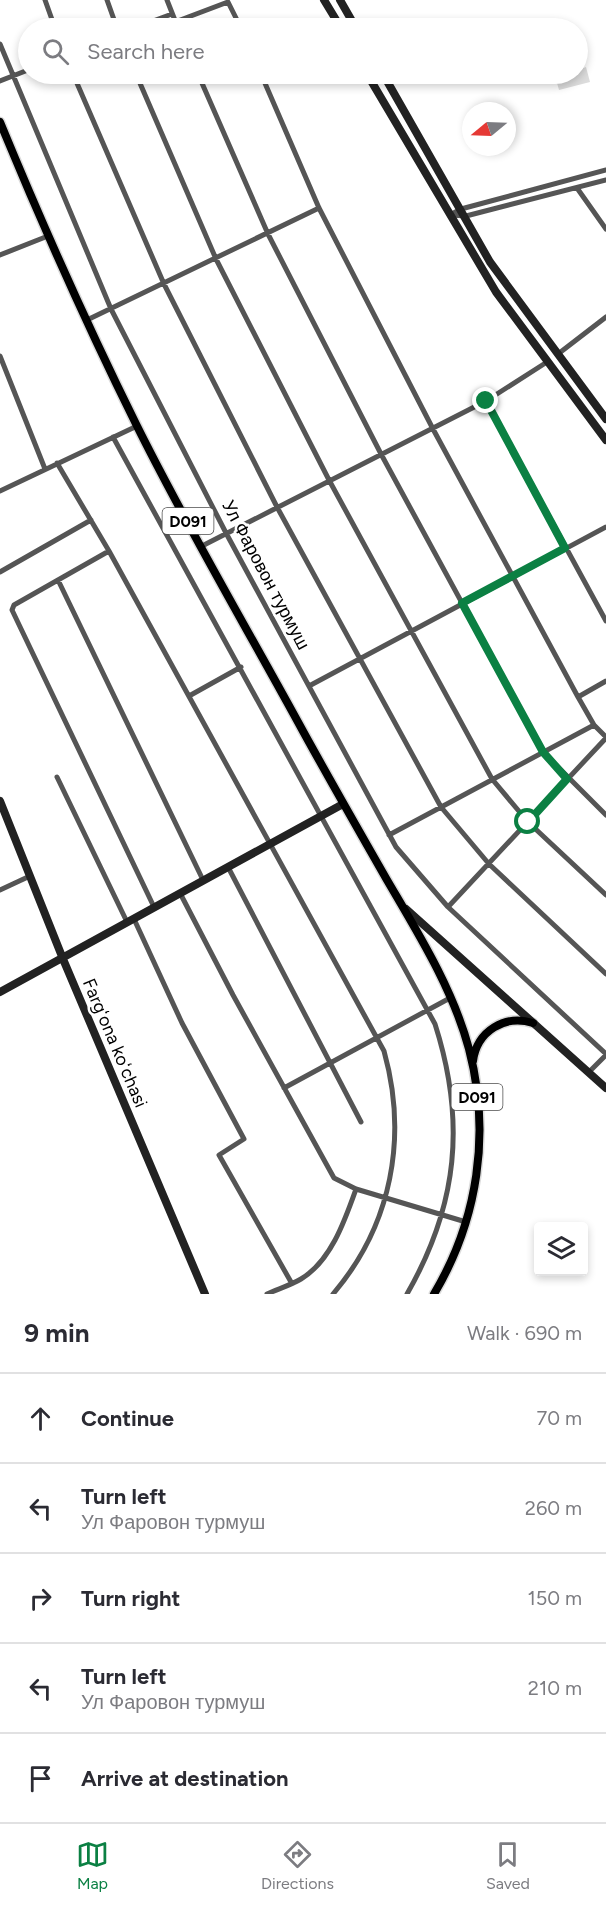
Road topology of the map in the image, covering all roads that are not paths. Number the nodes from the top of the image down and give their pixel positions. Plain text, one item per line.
1 (45, 0) edge
2 (106, 0) edge
3 (167, 0) edge
4 (324, 0) edge
5 (340, 0) edge
6 (172, 14) junction
7 (51, 18) edge
8 (113, 18) edge
9 (161, 18) edge
10 (174, 18) edge
11 (185, 18) edge
12 (237, 18) edge
13 (335, 18) edge
14 (350, 18) edge
15 (0, 44) edge
16 (18, 74) edge
17 (12, 76) junction
18 (0, 81) edge
19 (77, 84) edge
20 (140, 84) edge
21 (202, 84) edge
22 (265, 84) edge
23 (373, 84) edge
24 (389, 84) edge
25 (1, 126) edge
26 (606, 170) edge
27 (606, 180) edge
28 (578, 188) junction
29 (319, 208) junction
30 (464, 212) junction
31 (450, 215) junction
32 (606, 229) edge
33 (268, 234) junction
34 (48, 236) junction
35 (477, 236) junction
36 (463, 237) junction
37 (0, 255) edge
38 (216, 259) junction
39 (164, 284) junction
40 (111, 309) junction
41 (606, 317) edge
42 (87, 320) junction
43 (558, 354) junction
44 (0, 356) edge
45 (547, 363) junction
46 (486, 401) junction
47 (606, 419) edge
48 (137, 426) junction
49 (434, 429) junction
50 (113, 437) junction
51 (606, 440) edge
52 (381, 454) junction
53 (57, 464) junction
54 (45, 469) junction
55 (329, 480) junction
56 (0, 491) edge
57 (277, 507) junction
58 (91, 520) junction
59 (605, 527) edge
60 (226, 534) junction
61 (202, 546) junction
62 (565, 548) junction
63 (109, 551) junction
64 (0, 572) edge
65 (513, 578) junction
66 (58, 580) junction
67 (462, 603) junction
68 (606, 621) edge
69 (411, 632) junction
70 (360, 659) junction
71 (241, 667) junction
72 (606, 681) edge
73 (309, 686) junction
74 (189, 696) junction
75 (578, 697) junction
76 (594, 725) junction
77 (606, 738) edge
78 (543, 752) junction
79 (57, 777) dead end
80 (492, 779) junction
81 (567, 779) junction
82 (0, 801) edge
83 (343, 804) junction
84 (441, 807) junction
85 (606, 815) edge
86 (323, 816) junction
87 (528, 822) junction
88 (389, 834) junction
89 (272, 844) junction
90 (489, 864) junction
91 (228, 867) junction
92 (30, 876) junction
93 (203, 880) junction
94 (0, 890) edge
95 (180, 893) junction
96 (606, 895) edge
97 (154, 907) junction
98 (403, 907) junction
99 (448, 907) junction
100 (131, 920) junction
101 (63, 959) junction
102 (606, 974) edge
103 (0, 992) edge
104 (450, 998) junction
105 (428, 1010) junction
106 (533, 1023) junction
107 (378, 1037) junction
108 (606, 1054) edge
109 (330, 1063) junction
110 (473, 1070) junction
111 (589, 1072) junction
112 (284, 1088) junction
113 (606, 1088) edge
114 (361, 1122) dead end
115 (356, 1189) junction
116 (386, 1199) junction
117 (443, 1216) junction
118 (466, 1222) junction
119 (291, 1282) junction
120 (206, 1294) edge
121 (267, 1294) edge
122 (333, 1294) edge
123 (407, 1294) edge
124 (434, 1294) edge

1 - 7 street
2 - 8 street
3 - 6 street
4 - 13 street
5 - 14 street
6 - 9 street
6 - 10 street
11 - 12 street
15 - 17 street, Ул Фаровон турмуш
16 - 17 street
17 - 18 street
17 - 40 street, Ул Фаровон турмуш
19 - 39 street
20 - 38 street
21 - 33 street
22 - 29 street
23 - 31 street
24 - 30 street
25 - 34 main road, D091
26 - 30 street
27 - 28 street
28 - 30 street
28 - 32 street
29 - 33 street
29 - 49 street
30 - 31 street
30 - 35 street
31 - 36 street
33 - 38 street
33 - 52 street
34 - 37 street
34 - 42 main road, D091
35 - 36 street
35 - 43 street
36 - 45 street
38 - 39 street
38 - 55 street
39 - 40 street
39 - 57 street
40 - 42 street
40 - 60 street, Ул Фаровон турмуш
41 - 43 street
42 - 48 main road, D091
43 - 47 street
44 - 54 street
45 - 46 street
45 - 51 street
46 - 49 street
46 - 62 street
48 - 50 street
48 - 61 main road, D091
49 - 52 street
49 - 65 street
50 - 53 street
50 - 71 street
52 - 55 street
52 - 67 street
53 - 54 street
53 - 58 street
54 - 56 street
55 - 57 street
55 - 69 street
57 - 60 street
57 - 70 street
58 - 63 street
58 - 64 street
59 - 62 street
60 - 61 street
60 - 73 street, Ул Фаровон турмуш
61 - 83 main road, D091
62 - 65 street
62 - 68 street
63 - 66 street
63 - 74 street
65 - 67 street
65 - 75 street
66 - 93 street
66 - 97 street
67 - 69 street
67 - 78 street
69 - 70 street
69 - 80 street
70 - 73 street
70 - 84 street
71 - 74 street
71 - 86 street
72 - 75 street
73 - 88 street, Ул Фаровон турмуш
74 - 89 street
75 - 76 street
76 - 77 street
76 - 78 street
77 - 81 street
78 - 80 street
78 - 81 street
79 - 100 street
80 - 84 street
80 - 87 street
81 - 85 street
81 - 87 street
82 - 92 street, Fargʻona koʻchasi
83 - 86 street
83 - 98 main road, D091
84 - 88 street
84 - 90 street
86 - 89 street
86 - 105 street
87 - 90 street
87 - 96 street
88 - 99 street, Ул Фаровон турмуш
89 - 91 street
89 - 107 street
90 - 99 street
90 - 102 street
91 - 93 street
91 - 109 street
92 - 94 street
92 - 101 street, Fargʻona koʻchasi
93 - 95 street
95 - 97 street
95 - 112 street
97 - 100 street
98 - 104 main road, D091
98 - 106 street
99 - 108 street, Ул Фаровон турмуш
100 - 101 street
100 - 119 street
101 - 103 street
101 - 120 street, Fargʻona koʻchasi
104 - 105 street
104 - 110 main road, D091
105 - 107 street
105 - 117 street
106 - 110 main road
106 - 111 street
107 - 109 street
107 - 116 street
108 - 111 street
109 - 112 street
109 - 114 street
110 - 118 main road, D091
111 - 113 street
112 - 115 street
115 - 116 street
115 - 119 street
116 - 117 street
116 - 122 street
117 - 118 street
117 - 123 street
118 - 124 main road, D091
119 - 121 street

